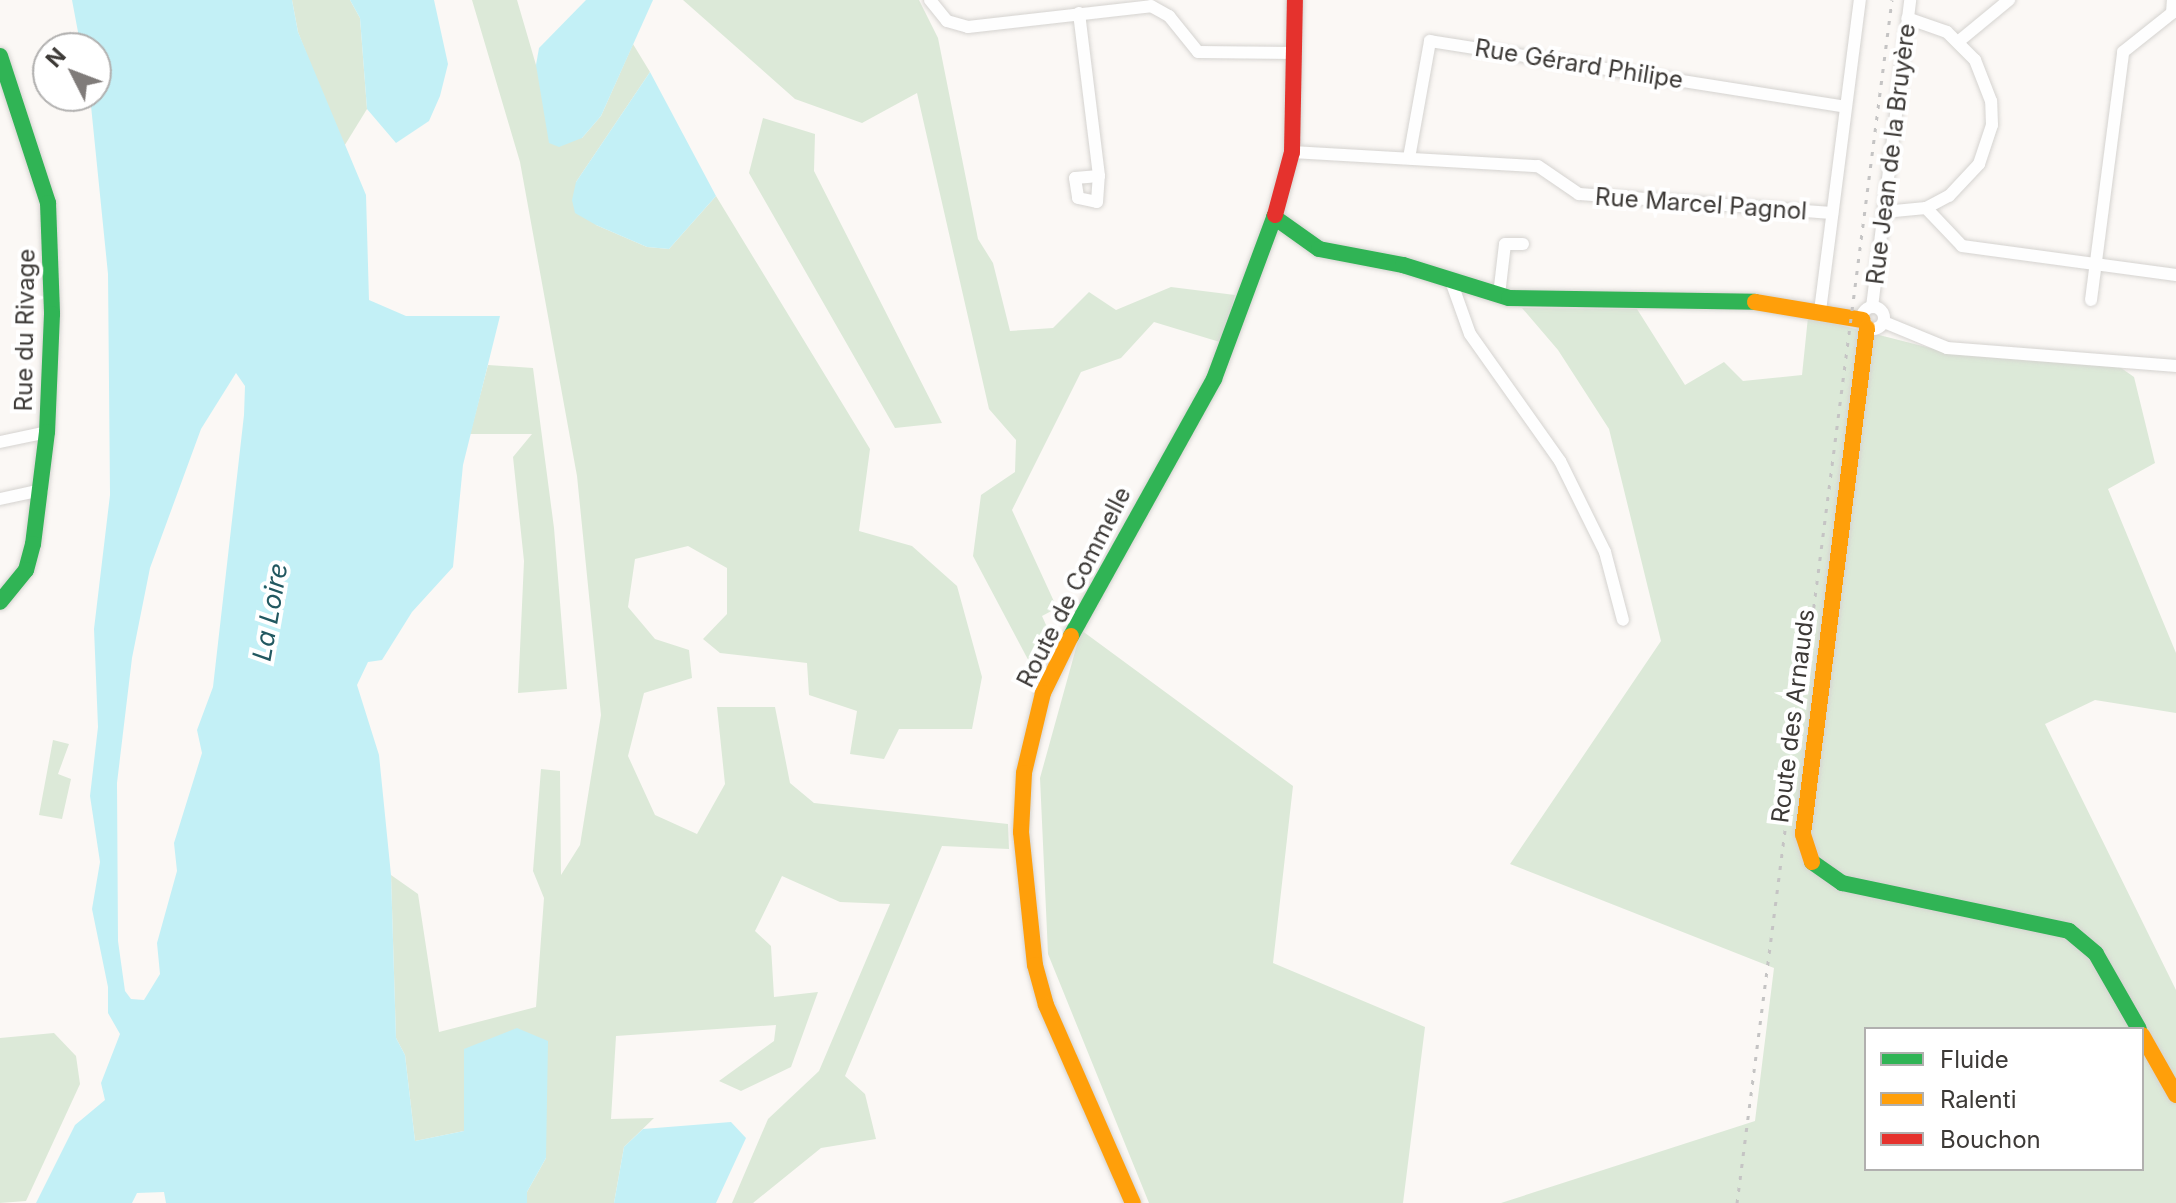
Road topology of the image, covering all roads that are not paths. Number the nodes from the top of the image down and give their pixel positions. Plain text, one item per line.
1 (930, 0) edge
2 (1295, 0) edge
3 (1860, 0) edge
4 (1910, 0) edge
5 (2009, 0) edge
6 (2174, 8) edge
7 (1079, 13) junction
8 (1907, 18) junction
9 (1959, 41) junction
10 (2109, 45) dead end
11 (2123, 52) junction
12 (1295, 53) junction
13 (1, 59) edge
14 (1845, 107) junction
15 (1292, 152) junction
16 (1409, 158) junction
17 (1099, 176) dead end
18 (1926, 208) junction
19 (1884, 212) junction
20 (1832, 213) junction
21 (1274, 217) junction
22 (1523, 244) dead end
23 (2095, 265) junction
24 (2176, 275) edge
25 (1451, 281) junction
26 (1499, 295) junction
27 (2091, 300) dead end
28 (1820, 311) junction
29 (1867, 318) junction
30 (1884, 322) junction
31 (2176, 366) edge
32 (47, 432) junction
33 (0, 442) edge
34 (42, 490) junction
35 (0, 499) edge
36 (0, 602) edge
37 (1623, 620) dead end
38 (2138, 1027) edge
39 (2144, 1039) edge
40 (2176, 1095) edge
41 (1133, 1203) edge

1 - 7 street
2 - 12 street, Route de Commelle
3 - 14 street
4 - 8 street, Rue Jean de la Bruyère
5 - 9 street
6 - 11 street
7 - 12 street
7 - 17 street
8 - 9 street
8 - 19 street, Rue Jean de la Bruyère
9 - 18 street
10 - 11 street
11 - 23 street
12 - 15 street, Route de Commelle
13 - 32 street, Rue du Rivage
14 - 16 street, Rue Gérard Philipe
14 - 20 street
15 - 16 street, Rue Marcel Pagnol
15 - 21 street, Route de Commelle
16 - 20 street, Rue Marcel Pagnol
18 - 19 street
18 - 23 street
19 - 29 street, Rue Jean de la Bruyère
20 - 28 street
21 - 25 street
21 - 41 street, Route de Commelle
22 - 26 street
23 - 24 street
23 - 27 street
25 - 26 street
25 - 37 street
26 - 28 street
28 - 29 street
29 - 30 street
29 - 30 street
29 - 38 street, Route des Arnauds
30 - 31 street
32 - 33 street
32 - 34 street, Rue du Rivage
34 - 35 street
34 - 36 street, Rue du Rivage
39 - 40 street

